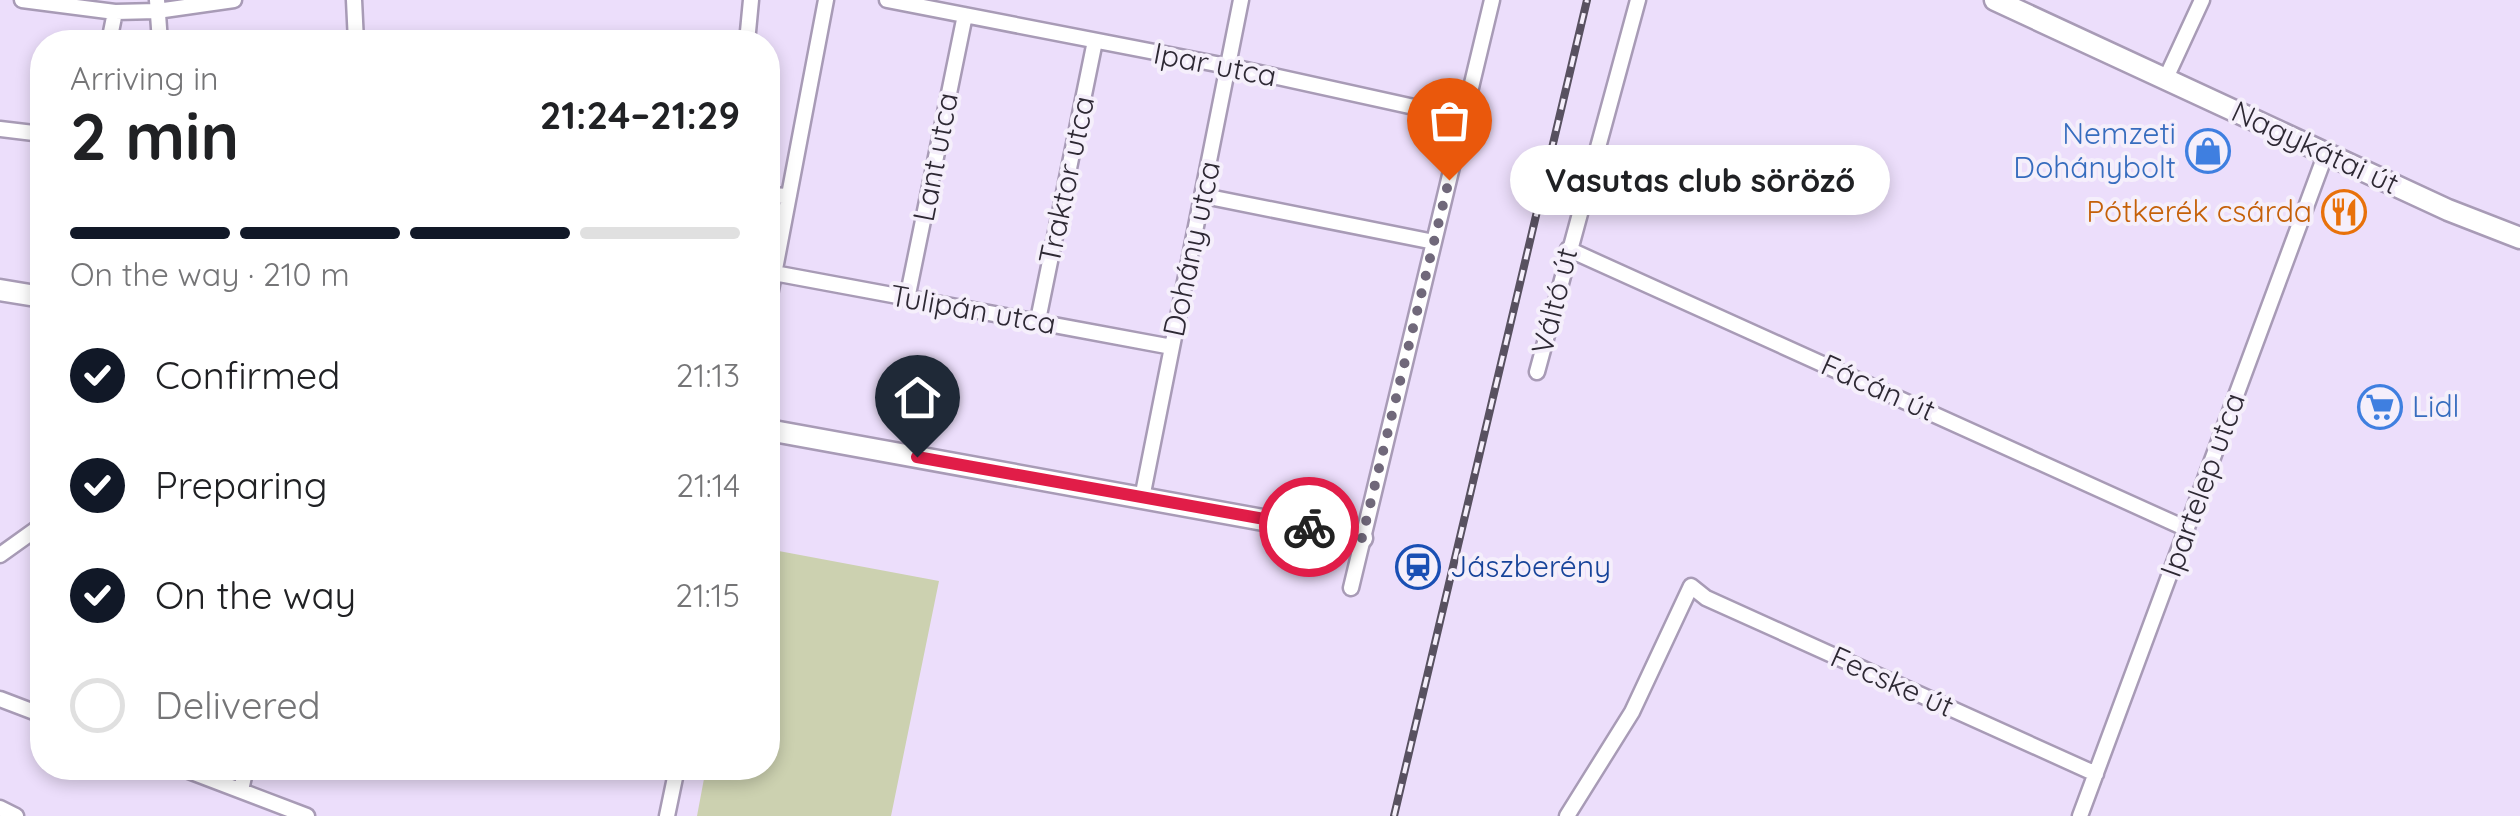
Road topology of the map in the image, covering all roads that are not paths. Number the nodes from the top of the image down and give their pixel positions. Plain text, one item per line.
1 (22, 0) edge
2 (234, 0) edge
3 (354, 0) edge
4 (751, 0) edge
5 (826, 0) edge
6 (887, 0) edge
7 (1241, 0) edge
8 (1492, 0) edge
9 (1638, 0) edge
10 (1995, 0) edge
11 (2020, 0) edge
12 (2202, 0) edge
13 (157, 5) edge
14 (115, 12) junction
15 (965, 15) junction
16 (112, 30) edge
17 (159, 30) edge
18 (355, 30) edge
19 (748, 30) edge
20 (1095, 41) junction
21 (2113, 53) junction
22 (1227, 67) junction
23 (2166, 78) junction
24 (1464, 118) junction
25 (0, 129) edge
26 (30, 133) edge
27 (2326, 153) junction
28 (780, 196) edge
29 (789, 196) junction
30 (1204, 196) junction
31 (2520, 238) edge
32 (1434, 242) junction
33 (780, 243) edge
34 (1568, 249) junction
35 (780, 275) edge
36 (0, 290) edge
37 (30, 295) edge
38 (908, 299) junction
39 (1038, 320) junction
40 (1172, 347) junction
41 (1537, 372) dead end
42 (780, 432) edge
43 (1142, 498) junction
44 (2187, 529) junction
45 (30, 533) edge
46 (1362, 538) junction
47 (0, 554) edge
48 (1351, 588) dead end
49 (0, 699) edge
50 (30, 710) edge
51 (2096, 774) junction
52 (214, 780) edge
53 (243, 780) edge
54 (674, 780) edge
55 (241, 790) junction
56 (0, 808) edge
57 (16, 816) edge
58 (307, 816) edge
59 (667, 816) edge
60 (1567, 816) edge
61 (2080, 816) edge

1 - 14 street
2 - 13 street
3 - 18 street
4 - 19 street
5 - 29 street
6 - 15 street, Ipar utca
7 - 22 street, Dohány utca
8 - 24 street
9 - 34 street, Váltó út
10 - 21 street, Nagykátai út
11 - 21 street, Nagykátai út
12 - 23 street
13 - 14 street
13 - 17 street
14 - 16 street
15 - 20 street, Ipar utca
15 - 38 street, Lant utca
20 - 22 street, Ipar utca
20 - 39 street, Traktor utca
21 - 23 street, Nagykátai út
22 - 24 street, Ipar utca
22 - 30 street, Dohány utca
23 - 27 street, Nagykátai út
24 - 32 street
25 - 26 street
27 - 31 street, Nagykátai út
27 - 44 street, Ipartelep utca
28 - 29 street
29 - 33 street
30 - 32 street
30 - 40 street, Dohány utca
32 - 46 street
34 - 41 street, Váltó út
34 - 44 street, Fácán út
35 - 38 street, Tulipán utca
36 - 37 street
38 - 39 street, Tulipán utca
39 - 40 street, Tulipán utca
40 - 43 street, Dohány utca
42 - 43 street
43 - 46 street
44 - 51 street, Ipartelep utca
45 - 47 street
46 - 48 street
49 - 50 street
51 - 60 street, Fecske út
51 - 61 street, Ipartelep utca
52 - 55 street
53 - 55 street
54 - 59 street
55 - 58 street
56 - 57 street

